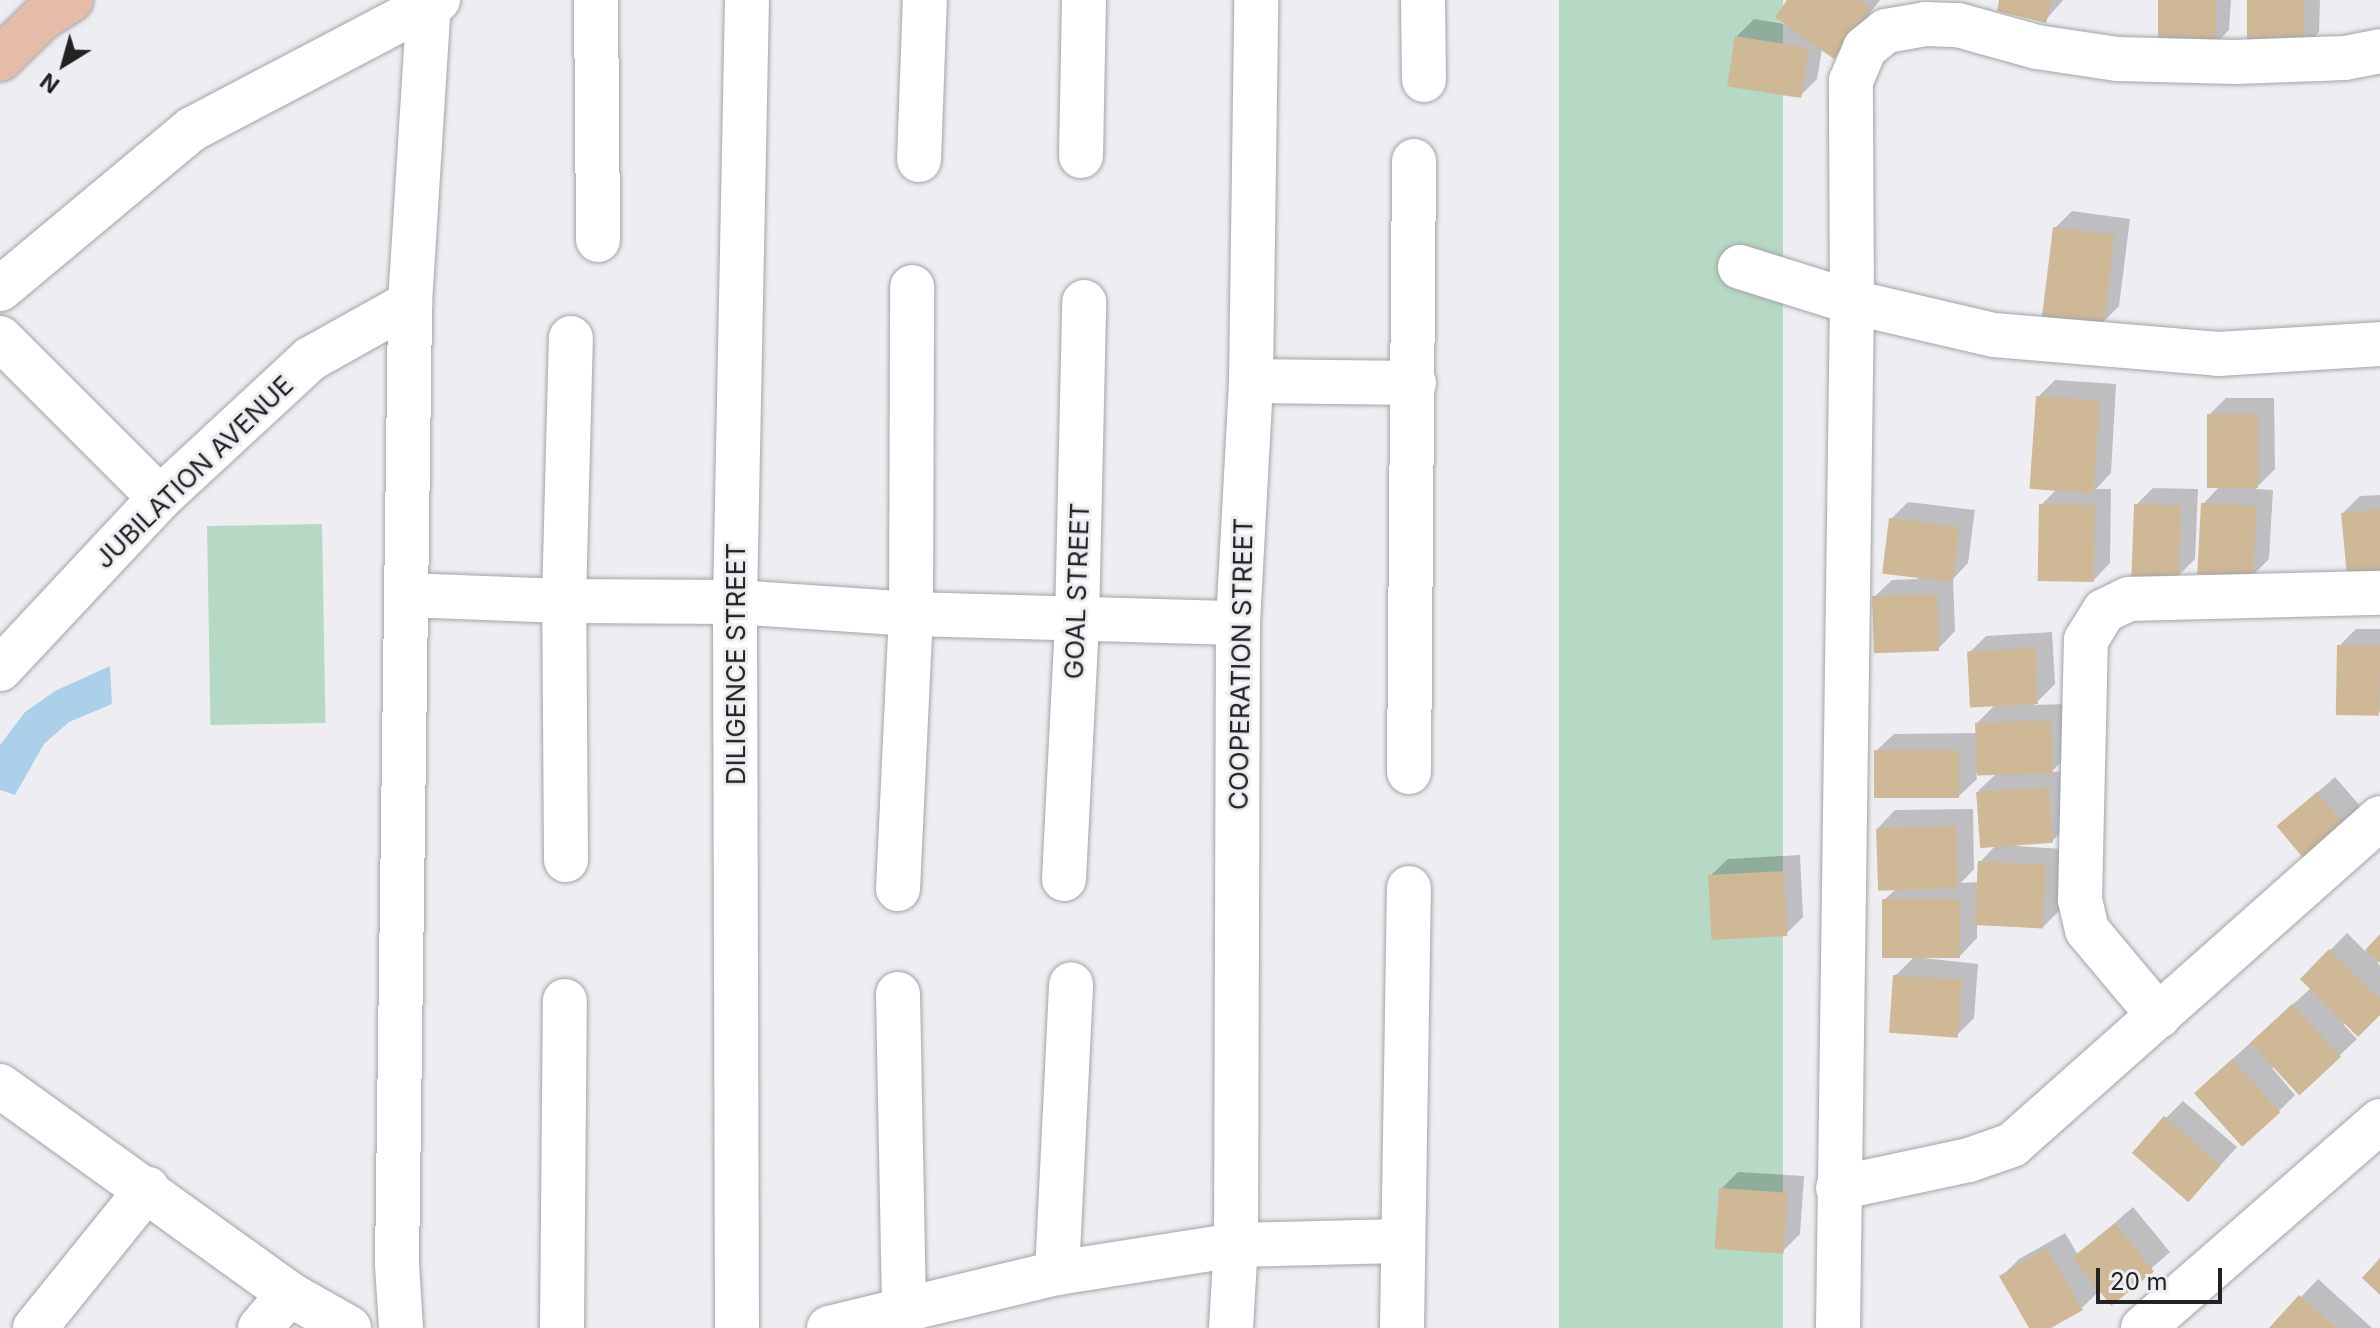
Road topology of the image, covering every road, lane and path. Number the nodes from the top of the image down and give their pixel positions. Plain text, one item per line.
1 (71, 0) edge
2 (596, 0) edge
3 (747, 0) edge
4 (925, 0) edge
5 (1084, 0) edge
6 (1256, 0) edge
7 (1423, 0) edge
8 (433, 3) edge
9 (1878, 16) edge
10 (2380, 51) edge
11 (0, 59) edge
12 (1424, 80) dead end
13 (1081, 156) dead end
14 (919, 160) dead end
15 (1414, 161) dead end
16 (598, 240) dead end
17 (1740, 267) dead end
18 (912, 287) dead end
19 (0, 289) edge
20 (1084, 302) dead end
21 (1852, 302) junction
22 (410, 303) junction
23 (0, 338) edge
24 (571, 338) dead end
25 (2380, 344) edge
26 (1251, 381) junction
27 (1414, 383) junction
28 (160, 498) junction
29 (2380, 593) edge
30 (406, 595) junction
31 (564, 601) junction
32 (735, 602) junction
33 (911, 614) junction
34 (1077, 621) junction
35 (1238, 623) junction
36 (0, 669) edge
37 (1409, 772) dead end
38 (2380, 818) edge
39 (566, 860) dead end
40 (1064, 879) dead end
41 (1409, 888) dead end
42 (898, 889) dead end
43 (1071, 984) dead end
44 (898, 994) dead end
45 (565, 1001) dead end
46 (2159, 1016) junction
47 (0, 1086) edge
48 (2380, 1121) edge
49 (1838, 1188) junction
50 (147, 1189) junction
51 (1401, 1241) junction
52 (1236, 1245) junction
53 (1057, 1273) junction
54 (289, 1294) junction
55 (904, 1310) junction
56 (35, 1328) edge
57 (260, 1328) edge
58 (349, 1328) edge
59 (401, 1328) edge
60 (562, 1328) edge
61 (737, 1328) edge
62 (829, 1328) edge
63 (1231, 1328) edge
64 (1402, 1328) edge
65 (1838, 1328) edge
66 (2143, 1328) edge

1 - 11 main road
2 - 16 street
3 - 32 street, DILIGENCE STREET
4 - 14 street
5 - 13 street
6 - 26 street, COOPERATION STREET
7 - 12 street
8 - 19 street
8 - 22 street
9 - 10 street
9 - 21 street
15 - 27 street
17 - 21 street
18 - 33 street
20 - 34 street, GOAL STREET
21 - 25 street
21 - 49 street
22 - 28 street, JUBILATION AVENUE
22 - 30 street
23 - 28 street
24 - 31 street
26 - 27 street
26 - 35 street, COOPERATION STREET
27 - 37 street
28 - 36 street, JUBILATION AVENUE
29 - 46 street
30 - 31 street
30 - 59 street
31 - 32 street
31 - 39 street
32 - 33 street
32 - 61 street, DILIGENCE STREET
33 - 34 street
33 - 42 street
34 - 35 street
34 - 40 street, GOAL STREET
35 - 52 street, COOPERATION STREET
38 - 46 street
41 - 51 street
43 - 53 street
44 - 55 street
45 - 60 street
46 - 49 street
47 - 50 street
48 - 66 street
49 - 65 street
50 - 54 street
50 - 56 street
51 - 52 street
51 - 64 street
52 - 53 street
52 - 63 street, COOPERATION STREET
53 - 55 street
54 - 57 street
54 - 58 street
55 - 62 street

